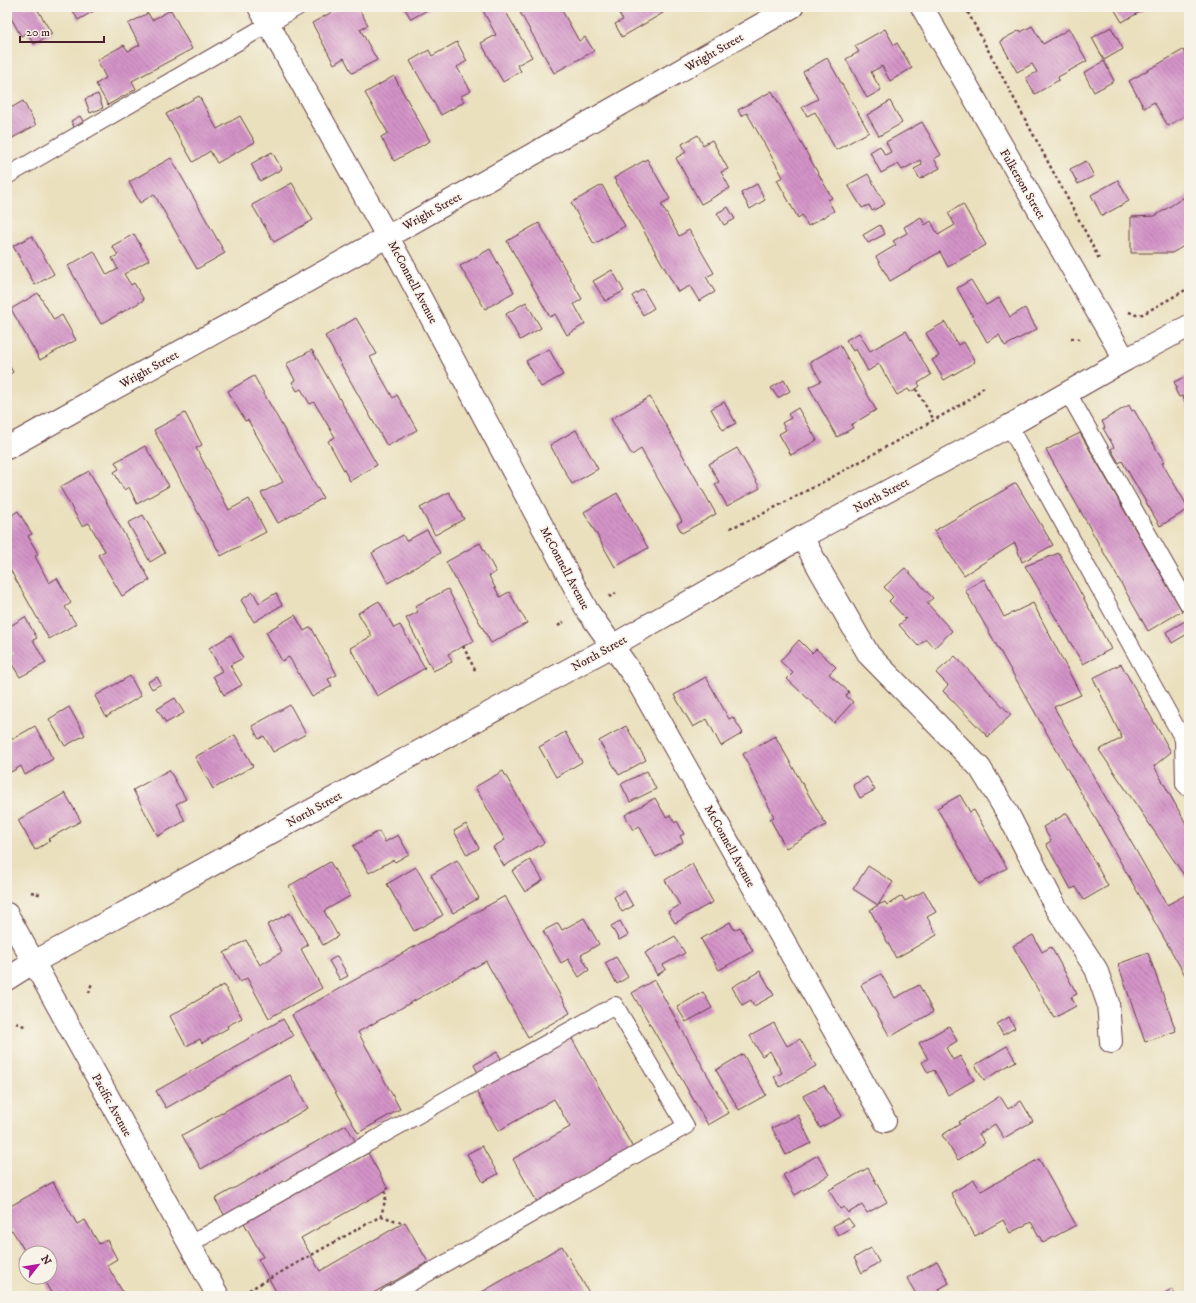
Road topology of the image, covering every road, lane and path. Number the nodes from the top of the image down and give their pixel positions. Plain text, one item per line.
1 (298, 7) edge
2 (792, 7) edge
3 (922, 7) edge
4 (965, 7) edge
5 (264, 15) edge
6 (7, 176) edge
7 (388, 236) junction
8 (1100, 261) dead end
9 (1189, 288) edge
10 (1125, 307) dead end
11 (1189, 326) edge
12 (1071, 338) dead end
13 (1080, 339) dead end
14 (1124, 360) junction
15 (985, 386) dead end
16 (916, 389) dead end
17 (1068, 393) junction
18 (934, 420) junction
19 (1009, 426) junction
20 (7, 448) edge
21 (730, 528) dead end
22 (802, 537) junction
23 (616, 593) dead end
24 (609, 597) dead end
25 (1188, 604) edge
26 (564, 622) dead end
27 (558, 626) dead end
28 (463, 646) dead end
29 (612, 646) junction
30 (476, 672) dead end
31 (1189, 789) edge
32 (7, 819) edge
33 (7, 825) edge
34 (31, 892) dead end
35 (42, 896) dead end
36 (7, 914) edge
37 (34, 962) junction
38 (7, 979) edge
39 (92, 982) dead end
40 (89, 993) dead end
41 (16, 1023) dead end
42 (27, 1027) dead end
43 (1111, 1042) dead end
44 (885, 1121) dead end
45 (385, 1190) dead end
46 (381, 1216) junction
47 (403, 1224) dead end
48 (190, 1244) junction
49 (249, 1290) dead end
50 (218, 1296) edge
51 (388, 1296) edge

1 - 5 lane
2 - 7 street, Wright Street
3 - 14 street, Fulkerson Street
4 - 8 path
5 - 6 lane
5 - 7 street, McConnell Avenue
7 - 20 street, Wright Street
7 - 29 street, McConnell Avenue
9 - 10 path
11 - 14 street, North Street
12 - 13 path
14 - 17 street, North Street
15 - 18 path
16 - 18 path
17 - 19 street, North Street
17 - 25 lane
18 - 21 path
19 - 22 street, North Street
19 - 31 lane
22 - 29 street, North Street
22 - 43 street
23 - 24 path
26 - 27 path
28 - 30 path
29 - 37 street, North Street
29 - 44 street, McConnell Avenue
32 - 33 path
34 - 35 path
36 - 37 street, Pacific Avenue
37 - 38 street, North Street
37 - 48 street, Pacific Avenue
39 - 40 path
41 - 42 path
45 - 46 path
46 - 47 path
46 - 49 path
48 - 50 street, Pacific Avenue
48 - 51 lane

